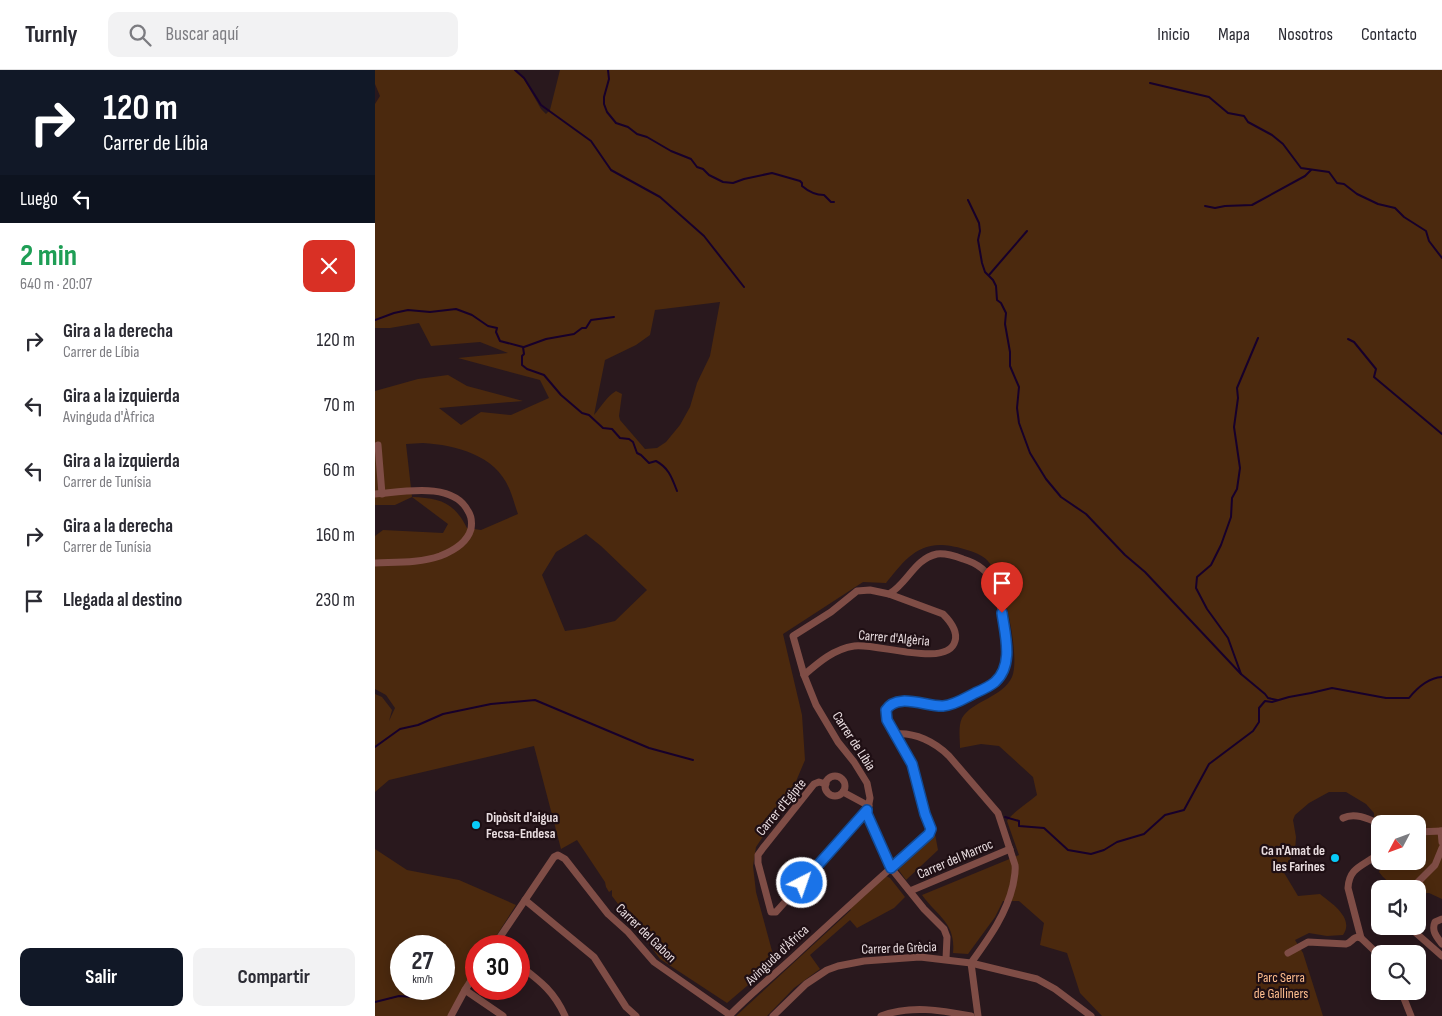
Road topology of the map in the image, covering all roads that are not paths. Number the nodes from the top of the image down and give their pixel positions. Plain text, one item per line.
1 (378, 445) dead end
2 (378, 494) edge
3 (375, 563) edge
4 (889, 594) junction
5 (804, 674) junction
6 (895, 734) junction
7 (825, 784) junction
8 (843, 792) junction
9 (868, 808) junction
10 (1343, 818) dead end
11 (1371, 820) edge
12 (1441, 831) edge
13 (1426, 832) edge
14 (1442, 842) edge
15 (1442, 848) edge
16 (1010, 849) junction
17 (1371, 859) edge
18 (891, 868) junction
19 (1420, 880) edge
20 (910, 892) junction
21 (525, 900) junction
22 (1442, 919) edge
23 (501, 935) edge
24 (1418, 935) edge
25 (1361, 938) junction
26 (1442, 944) edge
27 (1371, 947) edge
28 (1288, 952) dead end
29 (1442, 956) edge
30 (946, 959) junction
31 (971, 962) junction
32 (530, 973) edge
33 (465, 990) edge
34 (480, 1000) edge
35 (1405, 1000) edge
36 (729, 1015) edge
37 (451, 1016) edge
38 (503, 1016) edge
39 (565, 1016) edge
40 (636, 1016) edge
41 (773, 1016) edge
42 (881, 1016) edge
43 (971, 1016) edge
44 (978, 1016) edge
45 (1091, 1016) edge
46 (1411, 1016) edge

1 - 2 street
2 - 3 street
4 - 5 street, Carrer de Líbia
4 - 5 street, Carrer d'Algèria
4 - 6 street
5 - 9 street, Carrer de Líbia
6 - 16 street
6 - 18 street, Avinguda d'Àfrica
7 - 8 street
7 - 8 street
7 - 9 street, Carrer d'Egipte
8 - 9 street
9 - 18 street, Carrer de Líbia
10 - 11 street
12 - 13 street
12 - 14 street
15 - 19 street
16 - 20 street, Carrer del Marroc
16 - 31 street
17 - 25 street
18 - 20 street, Carrer de Líbia
18 - 36 street, Avinguda d'Àfrica
20 - 30 street, Carrer de Líbia
21 - 23 street
21 - 36 street, Carrer del Gabon
21 - 40 street
22 - 26 street
24 - 29 street
25 - 27 street
25 - 28 street
30 - 31 street, Carrer de Grècia
30 - 41 street, Carrer de Grècia
31 - 44 street
31 - 45 street, Carrer de Grècia
32 - 39 street
33 - 37 street
34 - 38 street
35 - 46 street
42 - 43 street

